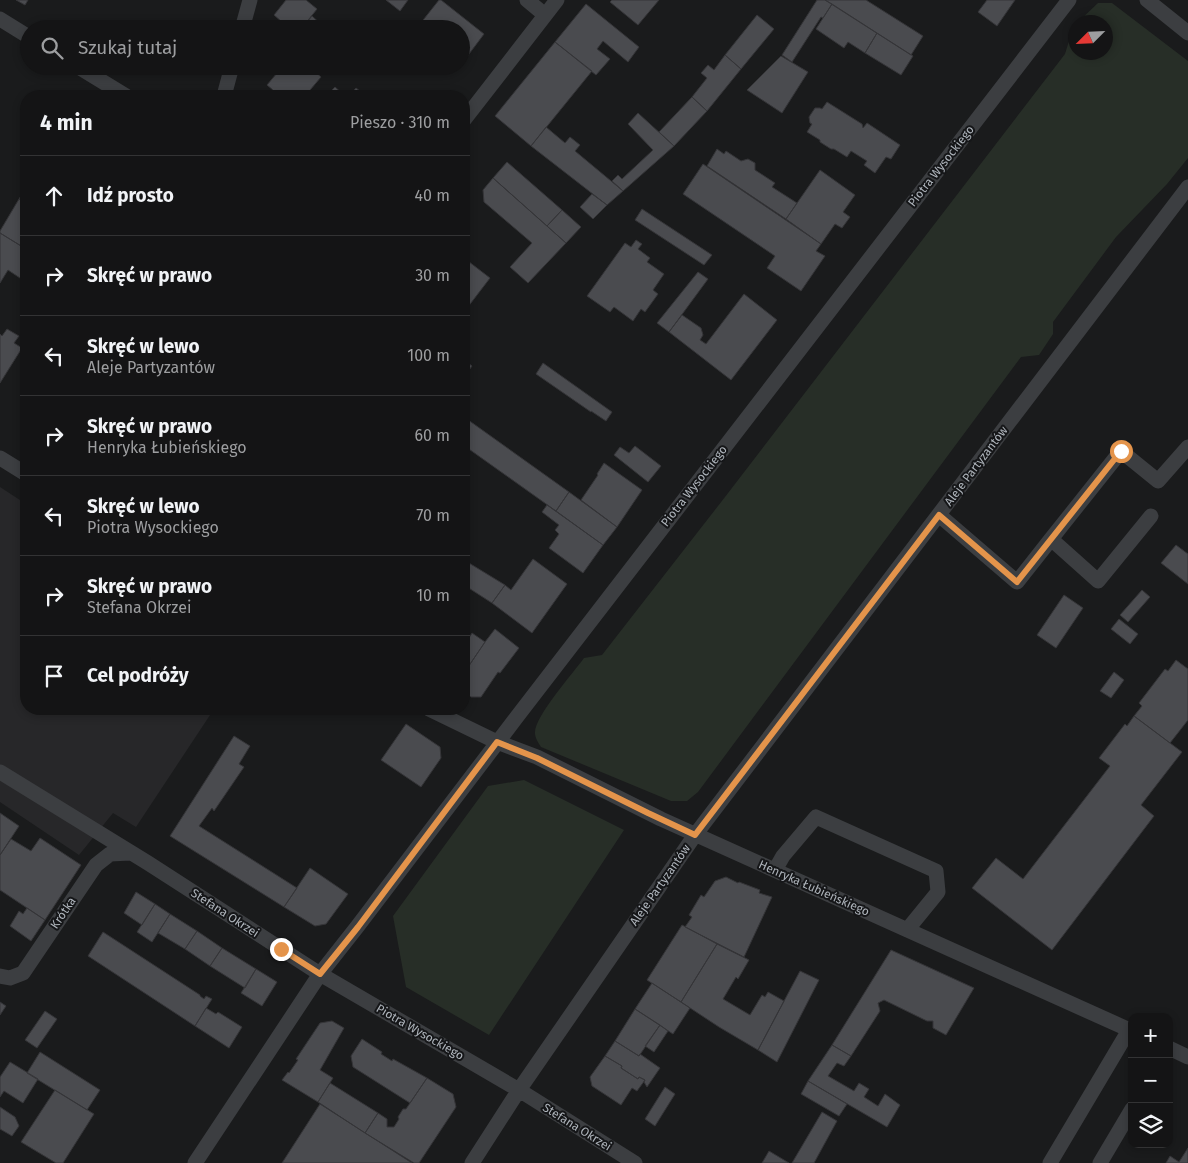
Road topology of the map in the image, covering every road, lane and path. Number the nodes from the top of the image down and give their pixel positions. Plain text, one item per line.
1 (250, 0) edge
2 (527, 0) edge
3 (557, 0) edge
4 (1069, 0) edge
5 (1147, 0) edge
6 (545, 15) junction
7 (0, 19) edge
8 (244, 20) edge
9 (20, 31) edge
10 (1188, 33) edge
11 (92, 75) edge
12 (230, 75) edge
13 (116, 90) edge
14 (226, 90) edge
15 (470, 112) edge
16 (1188, 187) edge
17 (1188, 447) edge
18 (0, 458) edge
19 (20, 470) edge
20 (939, 515) junction
21 (1151, 516) dead end
22 (1050, 539) junction
23 (441, 715) edge
24 (497, 742) junction
25 (0, 772) edge
26 (695, 835) junction
27 (130, 853) junction
28 (775, 870) junction
29 (907, 930) junction
30 (320, 974) junction
31 (0, 976) edge
32 (1128, 1030) edge
33 (1128, 1034) edge
34 (1173, 1050) edge
35 (1188, 1057) edge
36 (519, 1090) junction
37 (1128, 1116) edge
38 (195, 1163) edge
39 (472, 1163) edge
40 (635, 1163) edge
41 (1050, 1163) edge
42 (1100, 1163) edge

1 - 8 street
2 - 6 street
3 - 6 street
4 - 24 street, Piotra Wysockiego
5 - 10 street
6 - 15 street
7 - 9 street
11 - 13 street
12 - 14 street
16 - 20 street, Aleje Partyzantów
17 - 22 street
18 - 19 street
20 - 22 street
20 - 26 street, Aleje Partyzantów
21 - 22 street
23 - 24 street, Henryka Łubieńskiego
24 - 26 street, Henryka Łubieńskiego
24 - 30 street, Piotra Wysockiego
25 - 27 street, Stefana Okrzei
26 - 28 street, Henryka Łubieńskiego
26 - 36 street, Aleje Partyzantów
27 - 30 street, Stefana Okrzei
27 - 31 street, Krótka
28 - 29 street, Henryka Łubieńskiego
28 - 29 street
29 - 32 street, Henryka Łubieńskiego
30 - 36 street, Piotra Wysockiego
30 - 38 street, Piotra Wysockiego
33 - 41 street
34 - 35 street
36 - 39 street, Aleje Partyzantów
36 - 40 street, Stefana Okrzei
37 - 42 street

